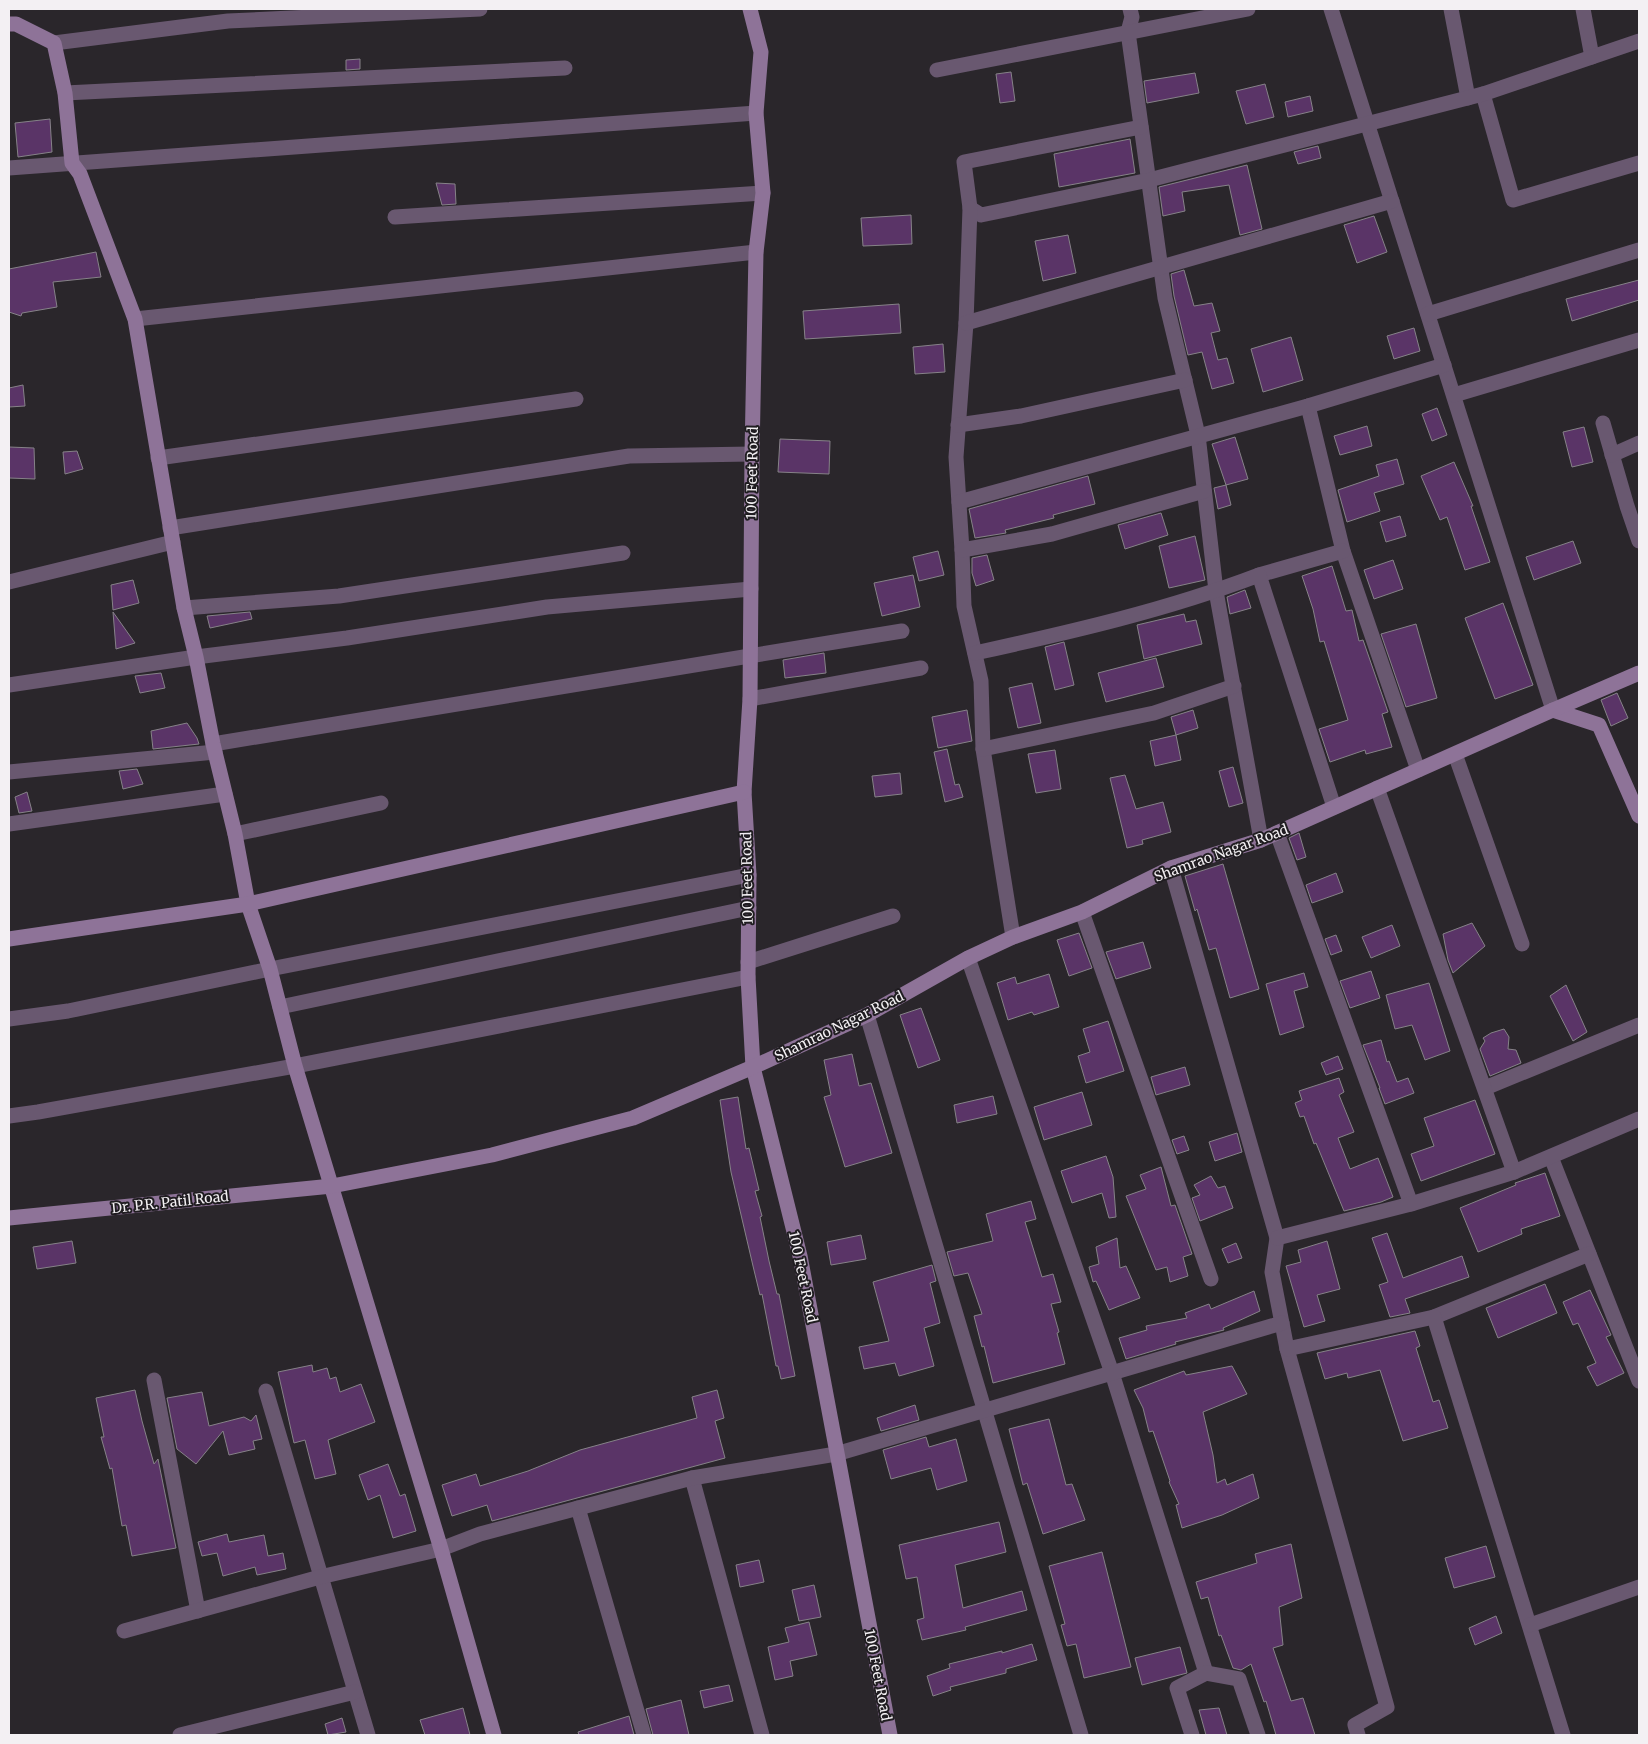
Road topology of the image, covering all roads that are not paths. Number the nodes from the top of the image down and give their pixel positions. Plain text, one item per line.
1 (480, 9) edge
2 (750, 9) edge
3 (1130, 9) edge
4 (1248, 9) edge
5 (1331, 9) edge
6 (1452, 9) edge
7 (1583, 9) edge
8 (9, 24) edge
9 (1128, 32) junction
10 (1639, 41) edge
11 (54, 43) junction
12 (1592, 57) junction
13 (565, 68) dead end
14 (937, 70) dead end
15 (65, 93) junction
16 (1476, 96) junction
17 (756, 113) junction
18 (1367, 123) junction
19 (1141, 127) junction
20 (72, 163) junction
21 (1639, 163) edge
22 (9, 168) edge
23 (1149, 180) junction
24 (763, 194) junction
25 (1392, 201) junction
26 (970, 208) junction
27 (395, 217) dead end
28 (1639, 250) edge
29 (756, 252) junction
30 (1161, 268) junction
31 (1428, 314) junction
32 (135, 319) junction
33 (966, 323) junction
34 (1639, 340) edge
35 (1444, 365) junction
36 (1185, 380) junction
37 (1454, 395) junction
38 (576, 399) dead end
39 (1308, 406) junction
40 (1603, 423) dead end
41 (958, 425) junction
42 (1198, 435) junction
43 (1639, 443) edge
44 (752, 454) junction
45 (1612, 455) junction
46 (158, 458) junction
47 (1204, 491) junction
48 (959, 502) junction
49 (1638, 533) edge
50 (172, 535) junction
51 (962, 550) junction
52 (1343, 551) junction
53 (623, 553) dead end
54 (1259, 575) junction
55 (9, 582) edge
56 (751, 589) junction
57 (1216, 591) junction
58 (184, 608) junction
59 (902, 630) dead end
60 (975, 653) junction
61 (751, 656) junction
62 (196, 657) junction
63 (921, 668) dead end
64 (1639, 673) edge
65 (9, 685) edge
66 (1234, 686) junction
67 (750, 699) junction
68 (1553, 710) junction
69 (214, 748) junction
70 (983, 749) junction
71 (1455, 754) junction
72 (1418, 770) junction
73 (9, 772) edge
74 (1377, 788) junction
75 (744, 792) junction
76 (225, 794) junction
77 (381, 803) dead end
78 (1334, 808) junction
79 (1639, 816) edge
80 (9, 824) edge
81 (1277, 833) junction
82 (235, 834) junction
83 (1261, 840) junction
84 (1171, 868) junction
85 (749, 875) junction
86 (248, 904) junction
87 (749, 908) junction
88 (1082, 912) junction
89 (893, 916) dead end
90 (1014, 936) junction
91 (9, 939) edge
92 (1522, 944) dead end
93 (968, 958) junction
94 (270, 969) junction
95 (748, 970) junction
96 (280, 1007) junction
97 (867, 1016) junction
98 (9, 1019) edge
99 (1639, 1025) edge
100 (295, 1066) junction
101 (753, 1067) junction
102 (1484, 1088) junction
103 (9, 1116) edge
104 (1639, 1119) edge
105 (1550, 1157) junction
106 (1514, 1172) junction
107 (332, 1186) junction
108 (1410, 1204) junction
109 (9, 1218) edge
110 (1277, 1238) junction
111 (1589, 1254) junction
112 (1211, 1279) dead end
113 (1434, 1317) junction
114 (1282, 1323) junction
115 (1288, 1349) junction
116 (1112, 1374) junction
117 (154, 1380) dead end
118 (1639, 1381) edge
119 (266, 1391) dead end
120 (985, 1410) junction
121 (836, 1454) junction
122 (692, 1478) junction
123 (578, 1508) junction
124 (441, 1549) junction
125 (320, 1577) junction
126 (1639, 1587) edge
127 (198, 1611) junction
128 (1530, 1625) junction
129 (124, 1631) dead end
130 (1206, 1673) junction
131 (355, 1692) junction
132 (180, 1735) edge
133 (368, 1735) edge
134 (494, 1735) edge
135 (644, 1735) edge
136 (762, 1735) edge
137 (890, 1735) edge
138 (1081, 1735) edge
139 (1192, 1735) edge
140 (1258, 1735) edge
141 (1358, 1735) edge
142 (1563, 1735) edge

1 - 11 street
2 - 17 street, 100 Feet Road
3 - 9 street
4 - 9 street
5 - 18 street
6 - 16 street
7 - 12 street
8 - 11 street
9 - 14 street
9 - 19 street
10 - 12 street
11 - 15 street
12 - 16 street
13 - 15 street
15 - 20 street
16 - 18 street
16 - 21 street
17 - 20 street
17 - 24 street, 100 Feet Road
18 - 23 street
18 - 25 street
19 - 23 street
19 - 26 street
20 - 22 street
20 - 32 street
23 - 26 street
23 - 30 street
24 - 27 street
24 - 29 street, 100 Feet Road
25 - 30 street
25 - 31 street
26 - 33 street
28 - 31 street
29 - 32 street
29 - 44 street, 100 Feet Road
30 - 33 street
30 - 36 street
31 - 35 street
32 - 46 street
33 - 41 street
34 - 37 street
35 - 37 street
35 - 39 street
36 - 41 street
36 - 42 street
37 - 68 street
38 - 46 street
39 - 42 street
39 - 52 street
40 - 45 street
41 - 48 street
42 - 47 street
42 - 48 street
43 - 45 street
44 - 50 street
44 - 56 street, 100 Feet Road
45 - 49 street
46 - 50 street
47 - 51 street
47 - 57 street
48 - 51 street
50 - 55 street
50 - 58 street
51 - 60 street
52 - 54 street
52 - 72 street
53 - 58 street
54 - 57 street
54 - 78 street
56 - 61 street, 100 Feet Road
56 - 62 street
57 - 60 street
57 - 66 street
58 - 62 street
59 - 61 street
60 - 70 street
61 - 67 street, 100 Feet Road
61 - 69 street
62 - 65 street
62 - 69 street
63 - 67 street
64 - 68 street, Shamrao Nagar Road
66 - 70 street
66 - 83 street
67 - 75 street, 100 Feet Road
68 - 71 street, Shamrao Nagar Road
68 - 79 street
69 - 73 street
69 - 76 street
70 - 90 street
71 - 72 street, Shamrao Nagar Road
71 - 92 street
72 - 74 street, Shamrao Nagar Road
74 - 78 street, Shamrao Nagar Road
74 - 102 street
75 - 85 street, 100 Feet Road
75 - 86 street
76 - 80 street
76 - 82 street
77 - 82 street
78 - 81 street, Shamrao Nagar Road
81 - 83 street, Shamrao Nagar Road
81 - 108 street
82 - 86 street
83 - 84 street, Shamrao Nagar Road
84 - 88 street, Shamrao Nagar Road
84 - 110 street
85 - 87 street, 100 Feet Road
85 - 94 street
86 - 91 street
86 - 94 street
87 - 95 street, 100 Feet Road
87 - 96 street
88 - 90 street, Shamrao Nagar Road
88 - 112 street
89 - 95 street
90 - 93 street, Shamrao Nagar Road
93 - 97 street, Shamrao Nagar Road
93 - 116 street
94 - 96 street
94 - 98 street
95 - 100 street
95 - 101 street, 100 Feet Road
96 - 100 street
97 - 101 street, Shamrao Nagar Road
97 - 120 street
99 - 102 street
100 - 103 street
100 - 107 street
101 - 107 street, Shamrao Nagar Road
101 - 121 street, 100 Feet Road
102 - 106 street
104 - 105 street
105 - 106 street
105 - 111 street
106 - 108 street
107 - 109 street, Dr. P.R. Patil Road
107 - 124 street
108 - 110 street
110 - 114 street
111 - 113 street
111 - 118 street
113 - 115 street
113 - 128 street
114 - 115 street
114 - 116 street
115 - 141 street
116 - 120 street
116 - 130 street
117 - 127 street
119 - 125 street
120 - 121 street
120 - 138 street
121 - 122 street
121 - 137 street, 100 Feet Road
122 - 123 street
122 - 136 street
123 - 124 street
123 - 135 street
124 - 125 street
124 - 134 street
125 - 127 street
125 - 131 street
126 - 128 street
127 - 129 street
128 - 142 street
130 - 139 street
130 - 140 street
131 - 132 street
131 - 133 street

